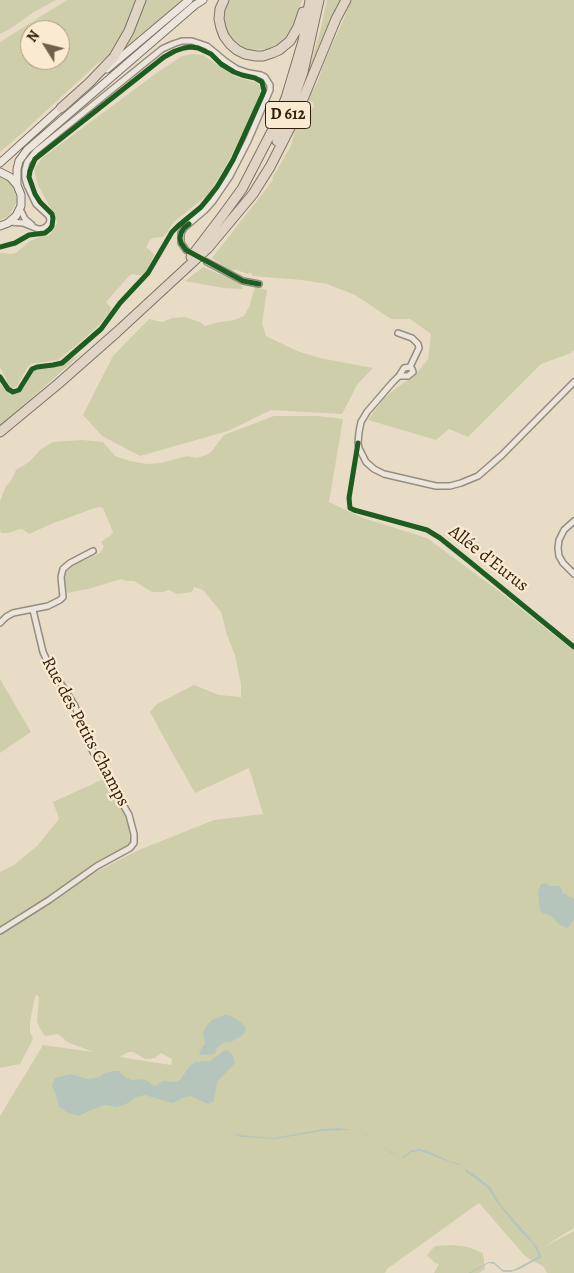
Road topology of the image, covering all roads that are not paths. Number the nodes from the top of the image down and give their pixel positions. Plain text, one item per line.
1 (140, 0) edge
2 (189, 0) edge
3 (203, 0) edge
4 (224, 0) edge
5 (308, 0) edge
6 (319, 0) edge
7 (346, 0) edge
8 (61, 108) junction
9 (0, 163) edge
10 (0, 172) edge
11 (18, 185) junction
12 (20, 209) junction
13 (231, 219) junction
14 (9, 222) junction
15 (0, 226) edge
16 (34, 227) junction
17 (186, 250) dead end
18 (207, 262) dead end
19 (173, 280) junction
20 (259, 284) dead end
21 (398, 333) dead end
22 (574, 382) edge
23 (0, 432) edge
24 (574, 521) edge
25 (93, 552) dead end
26 (574, 574) edge
27 (33, 610) junction
28 (0, 622) edge
29 (0, 931) edge

1 - 8 highway
2 - 8 main road
3 - 11 main road
4 - 5 highway, D 612
5 - 19 highway, D 612
6 - 13 highway, D 612
7 - 13 highway, D 612
8 - 9 main road
10 - 11 main road
11 - 12 main road
12 - 14 main road
12 - 16 street
13 - 19 highway, D 612
14 - 15 main road
14 - 16 street
16 - 17 street
18 - 20 street
19 - 23 highway, D 612
21 - 22 street
24 - 26 street
25 - 27 street
27 - 28 street
27 - 29 street, Rue des Petits Champs

